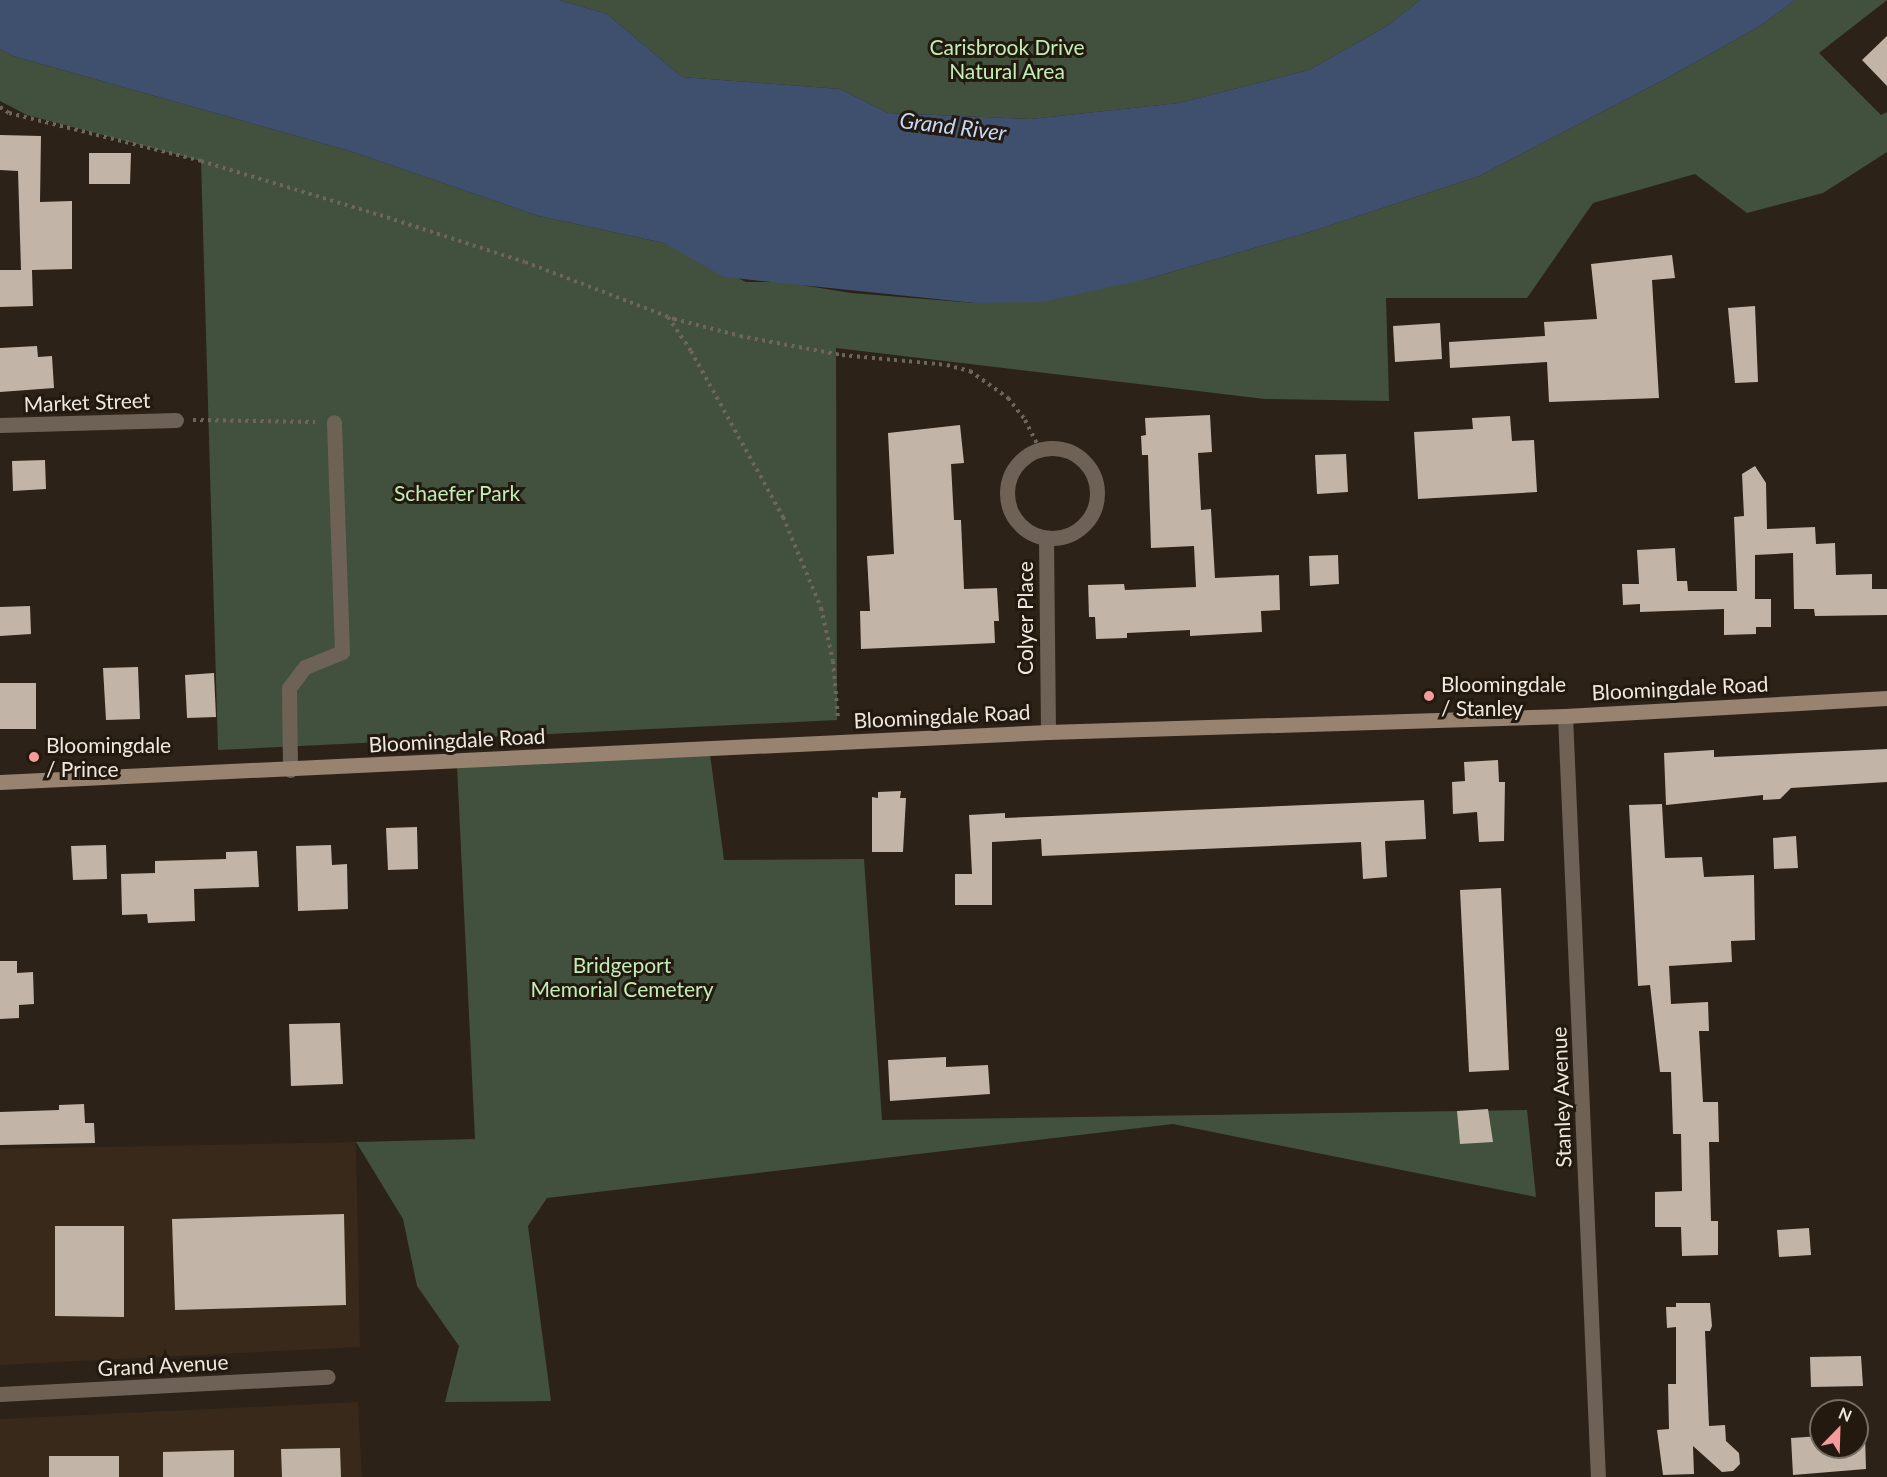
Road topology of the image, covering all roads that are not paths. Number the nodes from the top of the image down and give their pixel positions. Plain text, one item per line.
1 (176, 420) road end
2 (334, 422) road end
3 (0, 425) edge
4 (1046, 539) junction
5 (1887, 698) edge
6 (1565, 716) junction
7 (1048, 732) junction
8 (290, 770) junction
9 (0, 782) edge
10 (328, 1377) dead end
11 (0, 1394) edge
12 (1598, 1477) edge

1 - 3 street, Market Street
2 - 8 street
4 - 4 street, Colyer Place
4 - 7 street, Colyer Place
5 - 6 main road, Bloomingdale Road
6 - 7 main road, Bloomingdale Road
6 - 12 street, Stanley Avenue
7 - 8 main road, Bloomingdale Road
8 - 9 main road, Bloomingdale Road
10 - 11 street, Grand Avenue

